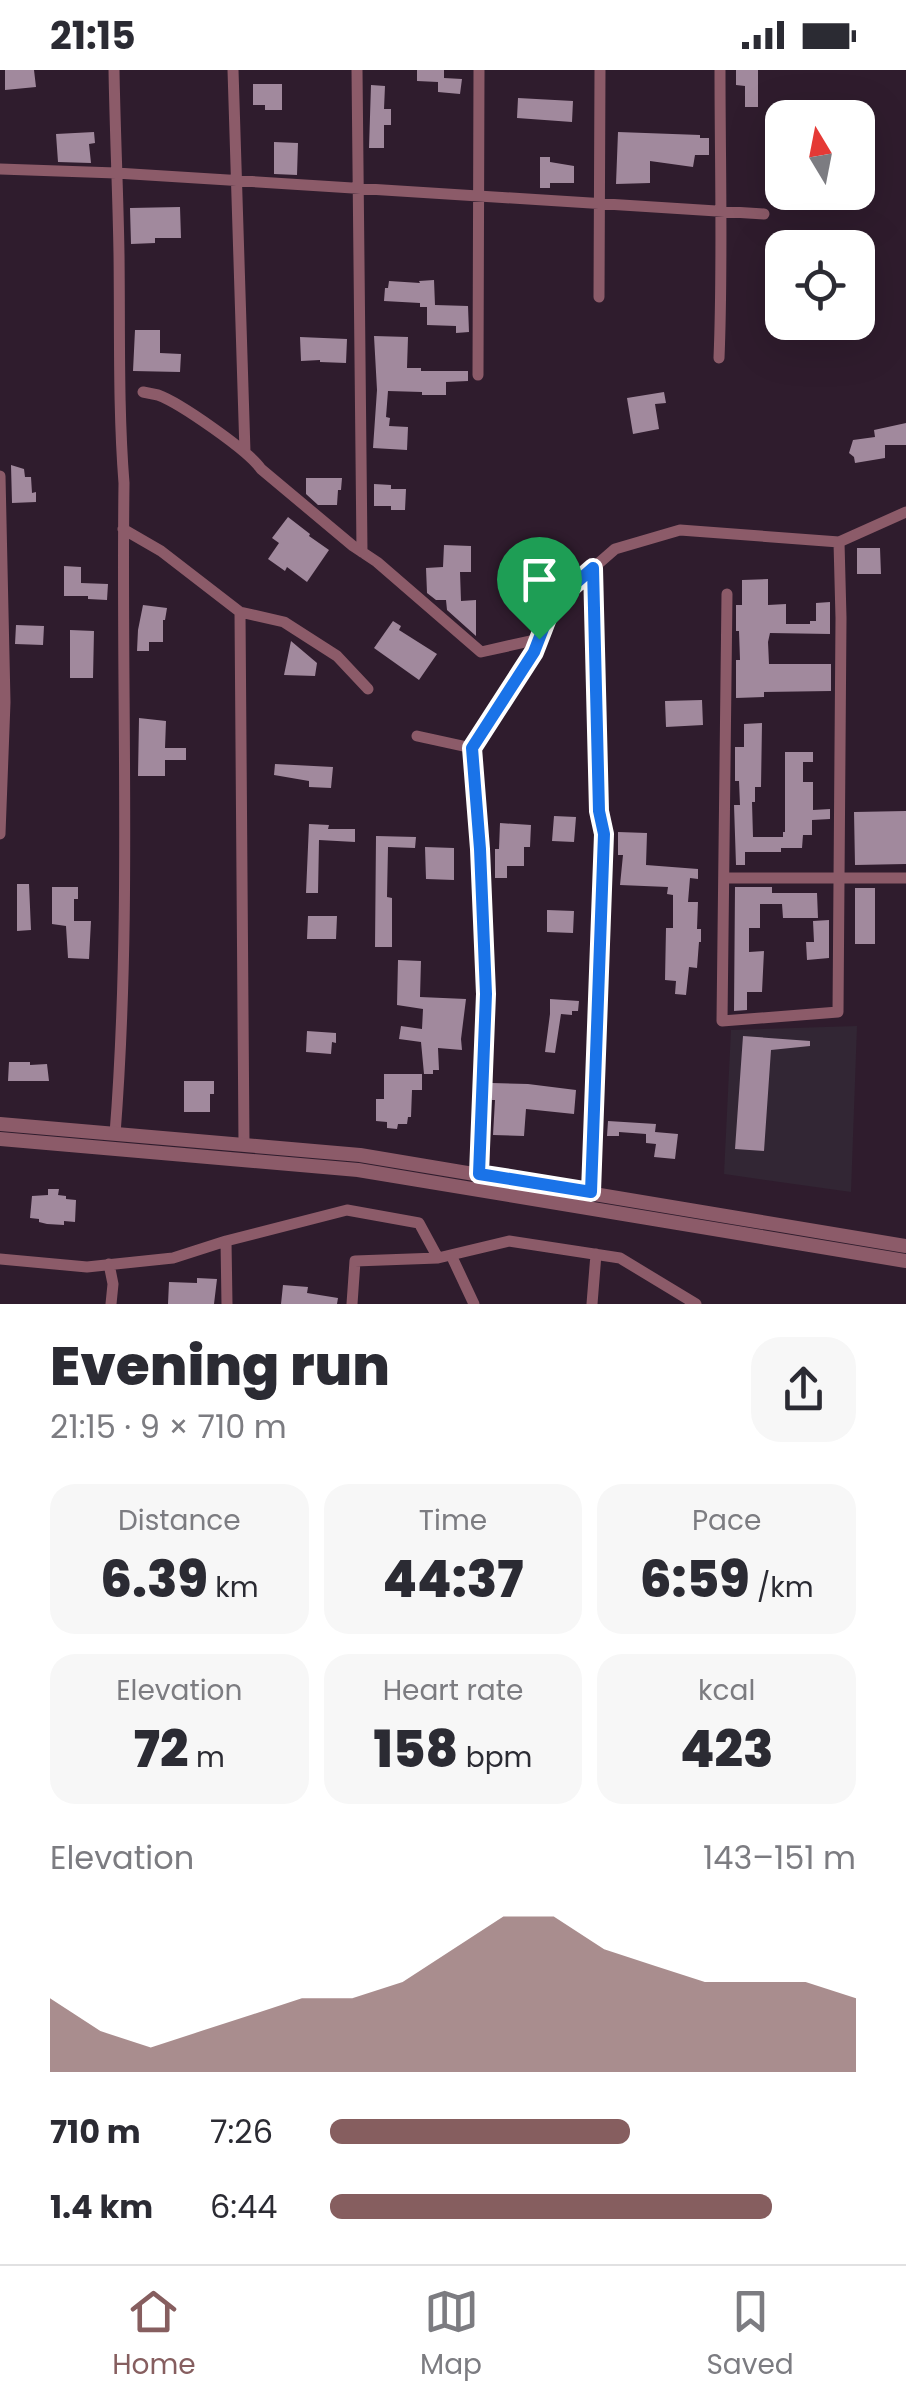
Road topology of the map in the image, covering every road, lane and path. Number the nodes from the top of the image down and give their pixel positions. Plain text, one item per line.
1 (114, 70) edge
2 (233, 70) edge
3 (357, 70) edge
4 (478, 70) edge
5 (600, 70) edge
6 (720, 70) edge
7 (0, 170) edge
8 (116, 173) junction
9 (236, 182) junction
10 (358, 189) junction
11 (478, 197) junction
12 (599, 204) junction
13 (720, 211) junction
14 (764, 214) dead end
15 (599, 297) dead end
16 (719, 358) dead end
17 (478, 374) dead end
18 (143, 392) dead end
19 (245, 452) junction
20 (0, 476) edge
21 (906, 512) edge
22 (123, 529) junction
23 (839, 542) junction
24 (362, 552) junction
25 (593, 568) junction
26 (727, 594) dead end
27 (240, 612) junction
28 (539, 639) junction
29 (368, 688) dead end
30 (418, 736) dead end
31 (472, 748) junction
32 (0, 834) edge
33 (724, 878) junction
34 (839, 878) junction
35 (906, 878) edge
36 (0, 1124) edge
37 (115, 1134) junction
38 (0, 1139) edge
39 (244, 1144) junction
40 (479, 1174) junction
41 (591, 1192) junction
42 (226, 1240) junction
43 (906, 1246) edge
44 (451, 1254) junction
45 (596, 1254) junction
46 (438, 1258) junction
47 (0, 1259) edge
48 (906, 1261) edge
49 (109, 1264) junction
50 (111, 1304) edge
51 (227, 1304) edge
52 (352, 1304) edge
53 (474, 1304) edge
54 (592, 1304) edge
55 (696, 1304) edge

1 - 8 street
2 - 9 street
3 - 10 street
4 - 11 street
5 - 12 street
6 - 13 street
7 - 8 street
8 - 9 street
8 - 22 street
9 - 10 street
9 - 19 street
10 - 11 street
10 - 24 street
11 - 12 street
11 - 17 street
12 - 13 street
12 - 15 street
13 - 14 street
13 - 16 street
18 - 19 street
19 - 24 street
20 - 32 street
21 - 23 street
22 - 27 street
22 - 37 street
23 - 25 street
23 - 34 street
24 - 28 street
25 - 28 street
25 - 41 street
26 - 33 street
27 - 29 street
27 - 39 street
28 - 31 street
30 - 31 street
31 - 40 street
33 - 34 street
33 - 34 street
34 - 35 street
36 - 37 street
37 - 39 street
38 - 48 street
39 - 40 street
40 - 41 street
41 - 43 street
42 - 46 street
42 - 49 street
42 - 51 street
44 - 45 street
44 - 46 street
44 - 53 street
45 - 54 street
45 - 55 street
46 - 52 street
47 - 49 street
49 - 50 street

